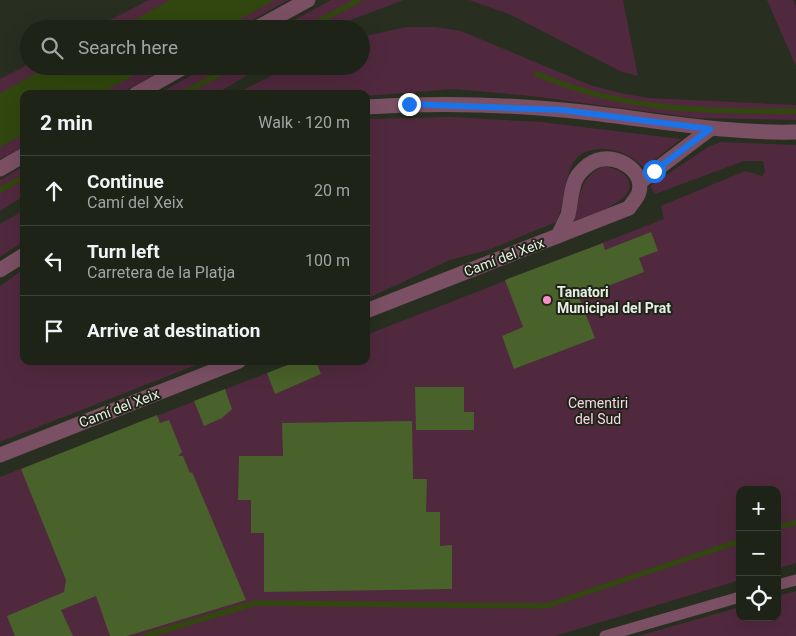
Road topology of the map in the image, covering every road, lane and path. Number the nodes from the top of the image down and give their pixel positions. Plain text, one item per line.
1 (308, 0) edge
2 (271, 20) edge
3 (170, 75) edge
4 (143, 90) edge
5 (370, 107) edge
6 (710, 129) junction
7 (796, 132) edge
8 (20, 157) edge
9 (0, 168) edge
10 (640, 182) junction
11 (558, 236) junction
12 (20, 257) edge
13 (0, 270) edge
14 (370, 309) edge
15 (229, 365) edge
16 (0, 455) edge
17 (796, 580) edge
18 (781, 584) edge
19 (736, 598) edge
20 (605, 636) edge

1 - 2 street
3 - 4 street
5 - 6 street
6 - 7 street
6 - 10 street
8 - 9 street
10 - 11 street, Camí del Xeix
10 - 11 street, Camí del Xeix
11 - 14 street, Camí del Xeix
12 - 13 street
15 - 16 street, Camí del Xeix
17 - 18 lane
19 - 20 lane

